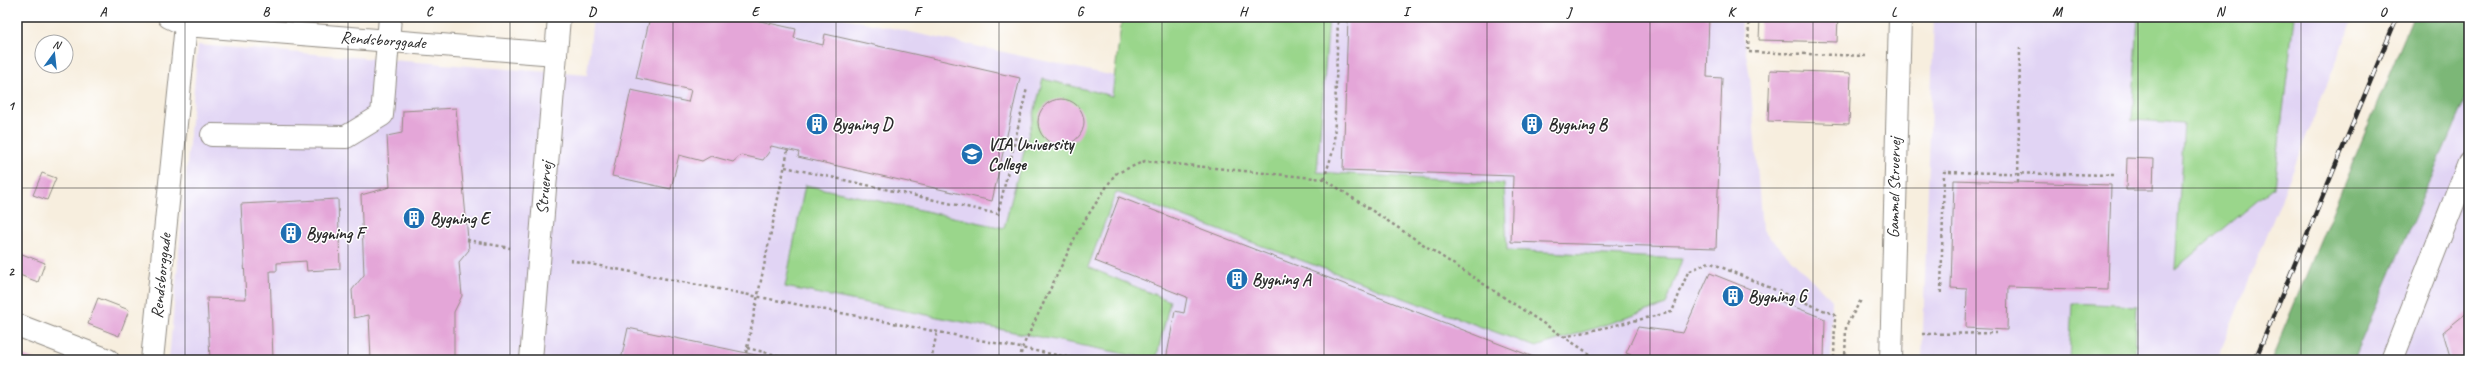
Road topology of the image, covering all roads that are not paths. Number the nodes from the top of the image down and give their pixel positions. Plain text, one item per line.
1 (390, 17) edge
2 (559, 17) edge
3 (1900, 17) edge
4 (178, 21) edge
5 (389, 40) junction
6 (556, 54) junction
7 (212, 135) dead end
8 (2469, 163) edge
9 (17, 325) edge
10 (108, 360) edge
11 (152, 360) edge
12 (531, 360) edge
13 (1891, 360) edge
14 (2392, 360) edge

1 - 5 street
2 - 6 street, Struervej
3 - 13 street, Gammel Struervej
4 - 5 street, Rendsborggade
4 - 11 street, Rendsborggade
5 - 6 street, Rendsborggade
5 - 7 street
6 - 12 street, Struervej
8 - 14 street
9 - 10 street

